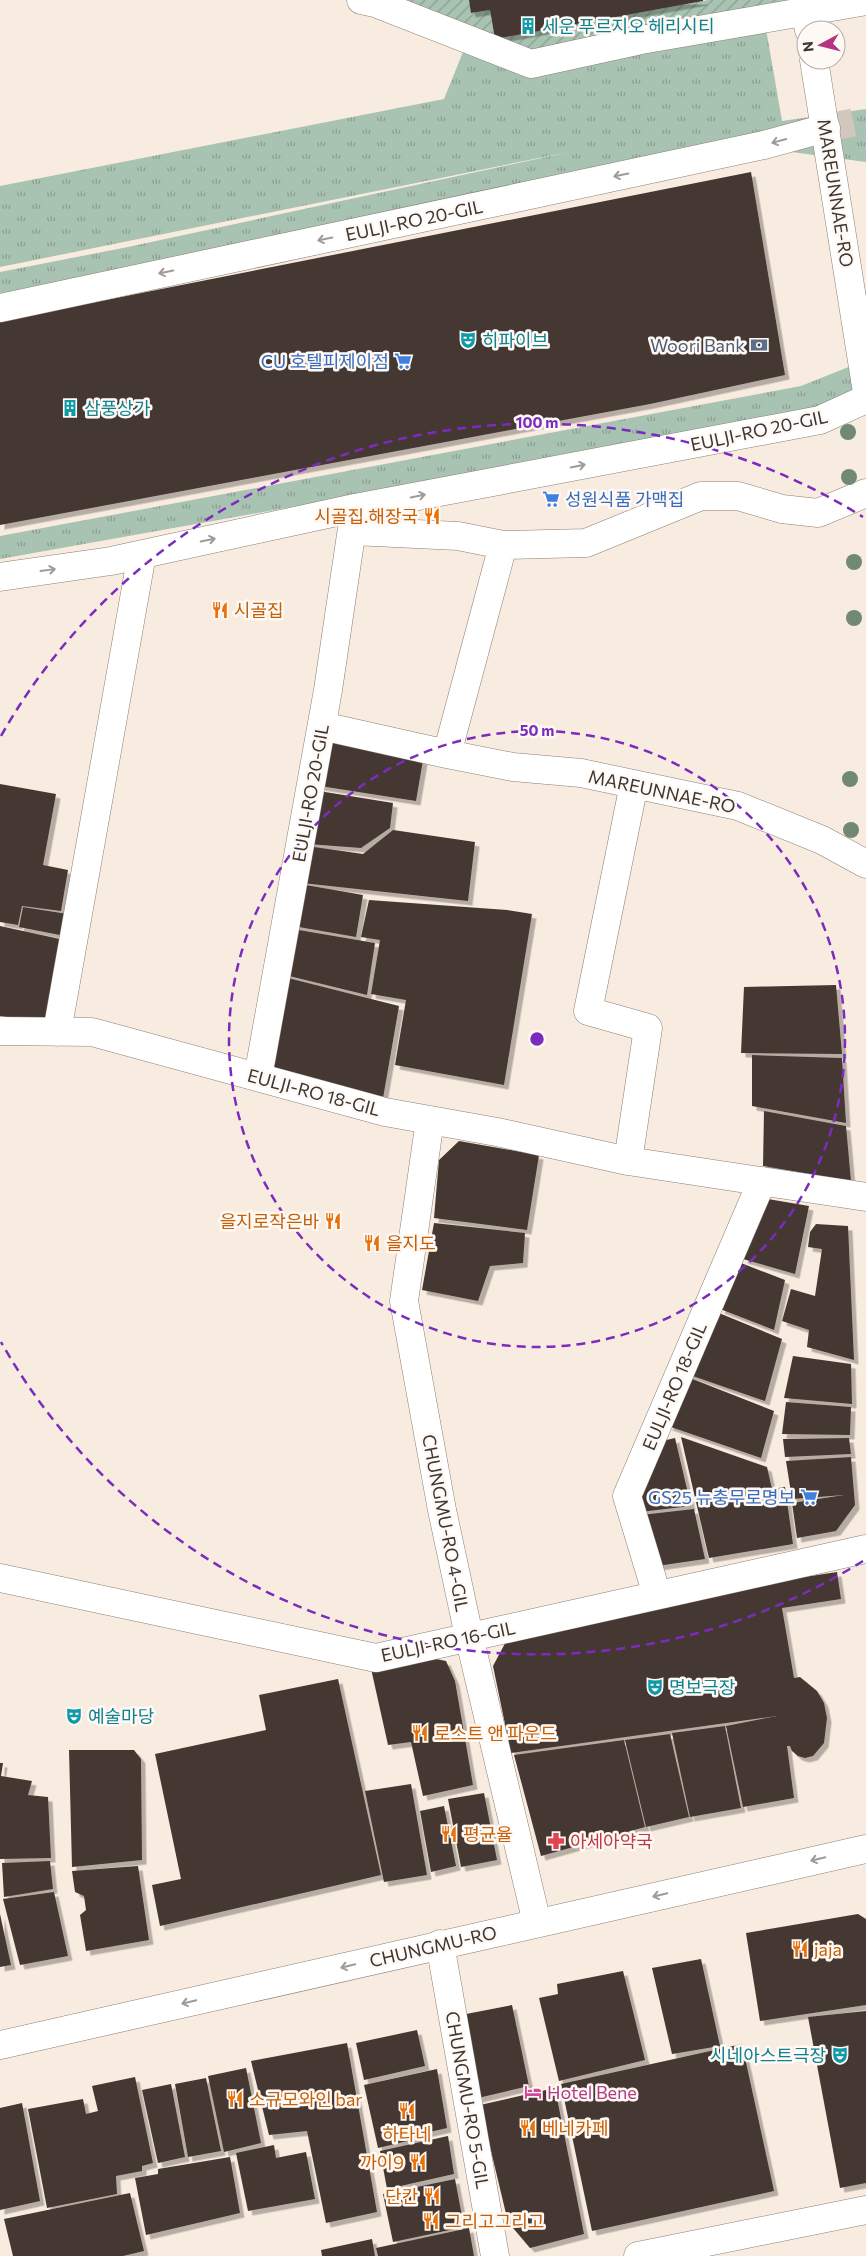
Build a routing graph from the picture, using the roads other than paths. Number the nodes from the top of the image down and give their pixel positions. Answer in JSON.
{"nodes":[{"id":1,"x":360,"y":0,"type":"edge"},
{"id":2,"x":866,"y":1,"type":"edge"},
{"id":3,"x":806,"y":13,"type":"edge"},
{"id":4,"x":816,"y":70,"type":"edge"},
{"id":5,"x":826,"y":128,"type":"junction"},
{"id":6,"x":0,"y":308,"type":"edge"},
{"id":7,"x":866,"y":386,"type":"edge"},
{"id":8,"x":866,"y":399,"type":"edge"},
{"id":9,"x":866,"y":493,"type":"edge"},
{"id":10,"x":354,"y":520,"type":"junction"},
{"id":11,"x":503,"y":546,"type":"junction"},
{"id":12,"x":142,"y":554,"type":"junction"},
{"id":13,"x":0,"y":577,"type":"edge"},
{"id":14,"x":322,"y":726,"type":"junction"},
{"id":15,"x":447,"y":754,"type":"junction"},
{"id":16,"x":634,"y":784,"type":"junction"},
{"id":17,"x":866,"y":864,"type":"edge"},
{"id":18,"x":0,"y":1031,"type":"edge"},
{"id":19,"x":57,"y":1032,"type":"junction"},
{"id":20,"x":258,"y":1076,"type":"junction"},
{"id":21,"x":430,"y":1120,"type":"junction"},
{"id":22,"x":628,"y":1160,"type":"junction"},
{"id":23,"x":762,"y":1181,"type":"junction"},
{"id":24,"x":866,"y":1197,"type":"edge"},
{"id":25,"x":866,"y":1549,"type":"edge"},
{"id":26,"x":0,"y":1578,"type":"edge"},
{"id":27,"x":657,"y":1595,"type":"junction"},
{"id":28,"x":469,"y":1636,"type":"junction"},
{"id":29,"x":866,"y":1849,"type":"edge"},
{"id":30,"x":536,"y":1923,"type":"junction"},
{"id":31,"x":440,"y":1944,"type":"junction"},
{"id":32,"x":0,"y":2045,"type":"edge"},
{"id":33,"x":866,"y":2210,"type":"edge"},
{"id":34,"x":495,"y":2256,"type":"edge"},
{"id":35,"x":638,"y":2256,"type":"edge"}],
"edges":[{"from":1,"to":3,"type":"street"},
{"from":2,"to":3,"type":"street"},
{"from":4,"to":5,"type":"street","name":"MAREUNNAE-RO"},
{"from":5,"to":6,"type":"street","name":"EULJI-RO 20-GIL","one_way":true},
{"from":5,"to":7,"type":"street","name":"MAREUNNAE-RO"},
{"from":10,"to":8,"type":"street","name":"EULJI-RO 20-GIL","one_way":true},
{"from":9,"to":11,"type":"street"},
{"from":10,"to":11,"type":"street"},
{"from":12,"to":10,"type":"street","name":"EULJI-RO 20-GIL","one_way":true},
{"from":10,"to":14,"type":"street","name":"EULJI-RO 20-GIL"},
{"from":11,"to":15,"type":"street"},
{"from":13,"to":12,"type":"street","name":"EULJI-RO 20-GIL","one_way":true},
{"from":12,"to":19,"type":"street"},
{"from":14,"to":15,"type":"street","name":"MAREUNNAE-RO"},
{"from":14,"to":20,"type":"street","name":"EULJI-RO 20-GIL"},
{"from":15,"to":16,"type":"street","name":"MAREUNNAE-RO"},
{"from":16,"to":17,"type":"street","name":"MAREUNNAE-RO"},
{"from":16,"to":22,"type":"street"},
{"from":18,"to":19,"type":"street","name":"EULJI-RO 18-GIL"},
{"from":19,"to":20,"type":"street","name":"EULJI-RO 18-GIL"},
{"from":20,"to":21,"type":"street","name":"EULJI-RO 18-GIL"},
{"from":21,"to":22,"type":"street","name":"EULJI-RO 18-GIL"},
{"from":21,"to":28,"type":"street","name":"CHUNGMU-RO 4-GIL"},
{"from":22,"to":23,"type":"street","name":"EULJI-RO 18-GIL"},
{"from":23,"to":24,"type":"street","name":"EULJI-RO 18-GIL"},
{"from":23,"to":27,"type":"street","name":"EULJI-RO 18-GIL"},
{"from":25,"to":27,"type":"street","name":"EULJI-RO 16-GIL"},
{"from":26,"to":28,"type":"street","name":"EULJI-RO 16-GIL"},
{"from":27,"to":28,"type":"street","name":"EULJI-RO 16-GIL"},
{"from":28,"to":30,"type":"street","name":"CHUNGMU-RO 4-GIL"},
{"from":29,"to":30,"type":"street","name":"CHUNGMU-RO","one_way":true},
{"from":30,"to":31,"type":"street","name":"CHUNGMU-RO"},
{"from":31,"to":32,"type":"street","name":"CHUNGMU-RO","one_way":true},
{"from":31,"to":34,"type":"street","name":"CHUNGMU-RO 5-GIL"},
{"from":33,"to":35,"type":"street"}]}
